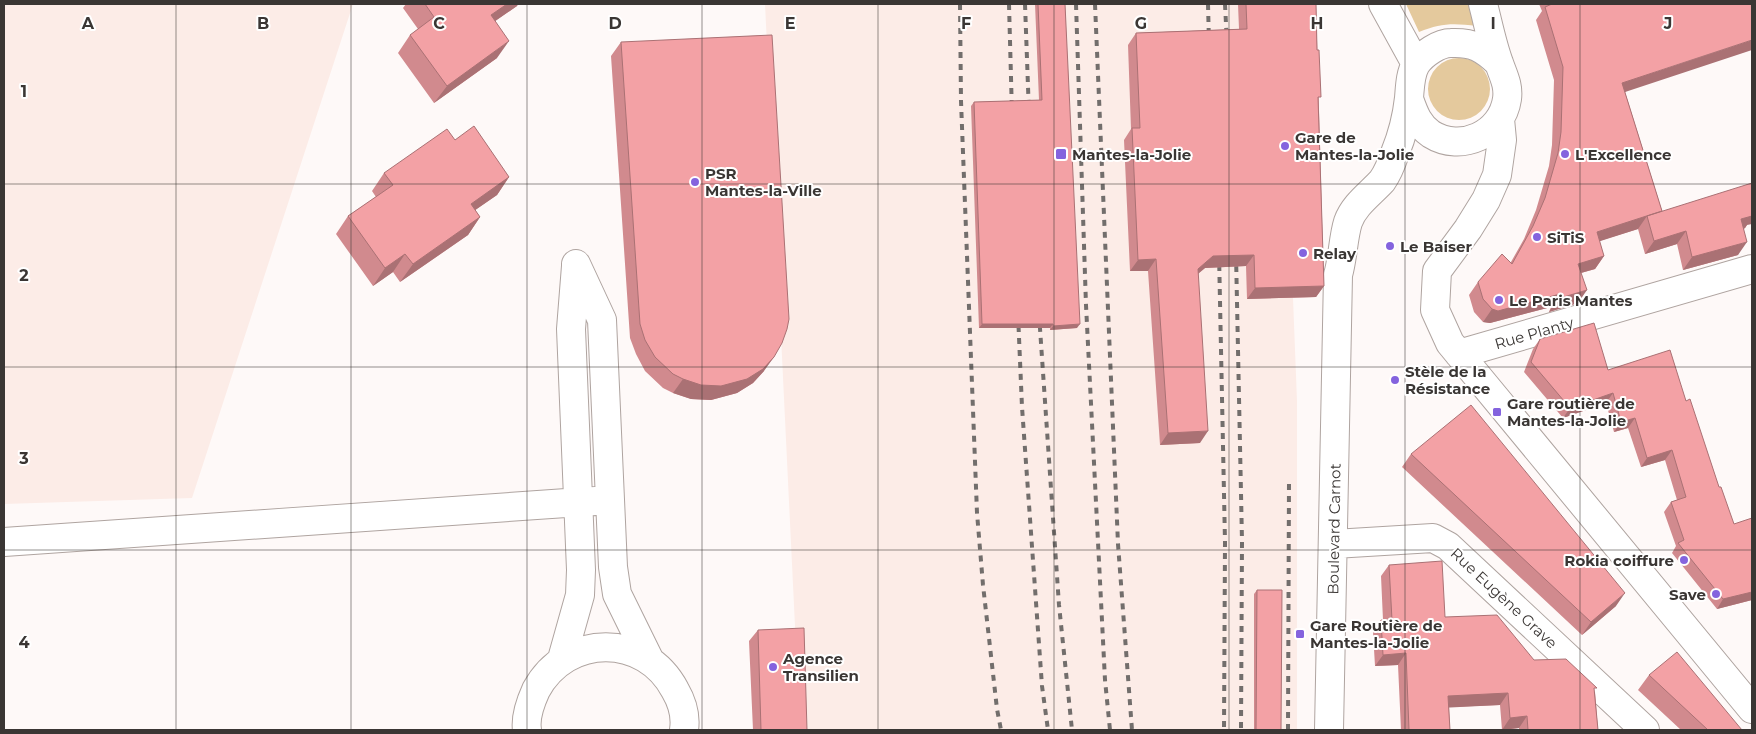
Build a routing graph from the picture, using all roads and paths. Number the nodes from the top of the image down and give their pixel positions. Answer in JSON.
{"nodes":[{"id":1,"x":1383,"y":4,"type":"edge"},
{"id":2,"x":1483,"y":4,"type":"edge"},
{"id":3,"x":1499,"y":63,"type":"junction"},
{"id":4,"x":1416,"y":64,"type":"junction"},
{"id":5,"x":1409,"y":99,"type":"junction"},
{"id":6,"x":1500,"y":119,"type":"junction"},
{"id":7,"x":1752,"y":269,"type":"edge"},
{"id":8,"x":1459,"y":354,"type":"junction"},
{"id":9,"x":610,"y":500,"type":"junction"},
{"id":10,"x":579,"y":503,"type":"junction"},
{"id":11,"x":4,"y":542,"type":"edge"},
{"id":12,"x":1334,"y":544,"type":"junction"},
{"id":13,"x":562,"y":659,"type":"junction"},
{"id":14,"x":649,"y":659,"type":"junction"},
{"id":15,"x":1752,"y":709,"type":"edge"},
{"id":16,"x":527,"y":730,"type":"edge"},
{"id":17,"x":684,"y":730,"type":"edge"},
{"id":18,"x":1329,"y":730,"type":"edge"},
{"id":19,"x":1645,"y":730,"type":"edge"}],
"edges":[{"from":1,"to":4,"type":"street"},
{"from":2,"to":3,"type":"street"},
{"from":3,"to":4,"type":"street"},
{"from":3,"to":6,"type":"street"},
{"from":4,"to":5,"type":"street"},
{"from":5,"to":6,"type":"street"},
{"from":5,"to":12,"type":"street","name":"Boulevard Carnot"},
{"from":6,"to":8,"type":"street"},
{"from":7,"to":8,"type":"street","name":"Rue Planty"},
{"from":8,"to":15,"type":"street"},
{"from":9,"to":10,"type":"street"},
{"from":9,"to":10,"type":"street"},
{"from":9,"to":14,"type":"street"},
{"from":10,"to":11,"type":"street"},
{"from":10,"to":13,"type":"street"},
{"from":12,"to":18,"type":"street","name":"Boulevard Carnot"},
{"from":12,"to":19,"type":"street","name":"Rue Eugène Grave"},
{"from":13,"to":14,"type":"street"},
{"from":13,"to":16,"type":"street"},
{"from":14,"to":17,"type":"street"}]}
